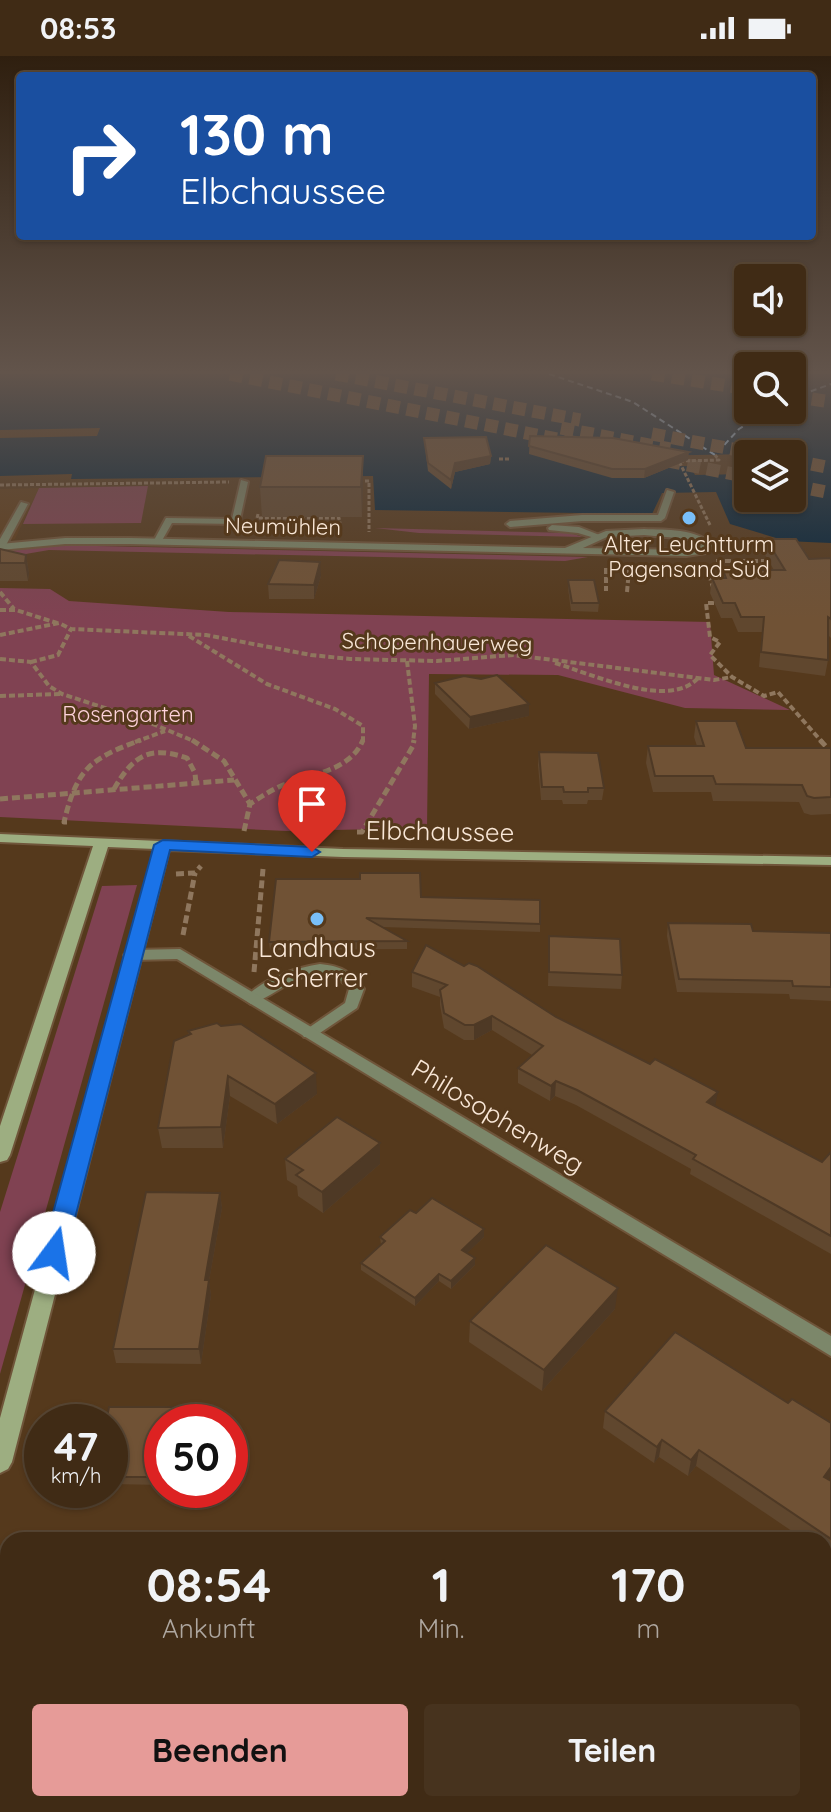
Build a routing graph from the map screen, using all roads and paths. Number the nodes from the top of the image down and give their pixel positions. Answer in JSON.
{"nodes":[{"id":1,"x":716,"y":456,"type":"edge"},
{"id":2,"x":499,"y":459,"type":"dead end"},
{"id":3,"x":510,"y":459,"type":"dead end"},
{"id":4,"x":354,"y":481,"type":"edge"},
{"id":5,"x":244,"y":482,"type":"joint"},
{"id":6,"x":0,"y":485,"type":"edge"},
{"id":7,"x":670,"y":492,"type":"dead end"},
{"id":8,"x":24,"y":504,"type":"dead end"},
{"id":9,"x":260,"y":505,"type":"edge"},
{"id":10,"x":369,"y":520,"type":"dead end"},
{"id":11,"x":340,"y":523,"type":"edge"},
{"id":12,"x":711,"y":523,"type":"dead end"},
{"id":13,"x":598,"y":536,"type":"junction"},
{"id":14,"x":157,"y":542,"type":"junction"},
{"id":15,"x":0,"y":547,"type":"edge"},
{"id":16,"x":566,"y":551,"type":"junction"},
{"id":17,"x":705,"y":561,"type":"dead end"},
{"id":18,"x":738,"y":561,"type":"dead end"},
{"id":19,"x":784,"y":561,"type":"edge"},
{"id":20,"x":629,"y":570,"type":"dead end"},
{"id":21,"x":607,"y":575,"type":"dead end"},
{"id":22,"x":606,"y":591,"type":"dead end"},
{"id":23,"x":0,"y":592,"type":"edge"},
{"id":24,"x":627,"y":592,"type":"dead end"},
{"id":25,"x":717,"y":595,"type":"edge"},
{"id":26,"x":714,"y":603,"type":"edge"},
{"id":27,"x":0,"y":610,"type":"edge"},
{"id":28,"x":16,"y":610,"type":"junction"},
{"id":29,"x":59,"y":623,"type":"junction"},
{"id":30,"x":71,"y":629,"type":"junction"},
{"id":31,"x":0,"y":635,"type":"edge"},
{"id":32,"x":189,"y":635,"type":"junction"},
{"id":33,"x":0,"y":659,"type":"edge"},
{"id":34,"x":542,"y":659,"type":"junction"},
{"id":35,"x":407,"y":661,"type":"junction"},
{"id":36,"x":31,"y":662,"type":"junction"},
{"id":37,"x":732,"y":677,"type":"junction"},
{"id":38,"x":698,"y":678,"type":"junction"},
{"id":39,"x":62,"y":694,"type":"junction"},
{"id":40,"x":0,"y":696,"type":"edge"},
{"id":41,"x":165,"y":731,"type":"junction"},
{"id":42,"x":831,"y":752,"type":"edge"},
{"id":43,"x":235,"y":780,"type":"junction"},
{"id":44,"x":196,"y":784,"type":"junction"},
{"id":45,"x":114,"y":789,"type":"junction"},
{"id":46,"x":71,"y":794,"type":"junction"},
{"id":47,"x":0,"y":799,"type":"edge"},
{"id":48,"x":250,"y":804,"type":"junction"},
{"id":49,"x":244,"y":831,"type":"dead end"},
{"id":50,"x":362,"y":832,"type":"dead end"},
{"id":51,"x":0,"y":838,"type":"edge"},
{"id":52,"x":102,"y":842,"type":"junction"},
{"id":53,"x":163,"y":845,"type":"junction"},
{"id":54,"x":831,"y":861,"type":"edge"},
{"id":55,"x":207,"y":866,"type":"dead end"},
{"id":56,"x":253,"y":868,"type":"dead end"},
{"id":57,"x":195,"y":873,"type":"junction"},
{"id":58,"x":155,"y":875,"type":"junction"},
{"id":59,"x":180,"y":954,"type":"junction"},
{"id":60,"x":132,"y":955,"type":"junction"},
{"id":61,"x":251,"y":999,"type":"junction"},
{"id":62,"x":309,"y":1033,"type":"junction"},
{"id":63,"x":0,"y":1155,"type":"edge"},
{"id":64,"x":831,"y":1347,"type":"edge"},
{"id":65,"x":0,"y":1462,"type":"edge"}],
"edges":[{"from":1,"to":12,"type":"path"},
{"from":2,"to":3,"type":"path"},
{"from":4,"to":10,"type":"path"},
{"from":5,"to":6,"type":"path"},
{"from":5,"to":14,"type":"lane"},
{"from":7,"to":13,"type":"lane"},
{"from":8,"to":15,"type":"lane"},
{"from":9,"to":11,"type":"path"},
{"from":13,"to":16,"type":"street","name":"Neumühlen"},
{"from":13,"to":16,"type":"street","name":"Neumühlen"},
{"from":14,"to":15,"type":"street","name":"Neumühlen"},
{"from":14,"to":16,"type":"street","name":"Neumühlen"},
{"from":17,"to":25,"type":"path"},
{"from":18,"to":19,"type":"path"},
{"from":20,"to":24,"type":"path"},
{"from":21,"to":22,"type":"path"},
{"from":23,"to":28,"type":"path"},
{"from":26,"to":37,"type":"path"},
{"from":27,"to":28,"type":"path"},
{"from":28,"to":29,"type":"path","name":"Schopenhauerweg"},
{"from":29,"to":30,"type":"path","name":"Schopenhauerweg"},
{"from":29,"to":31,"type":"path"},
{"from":30,"to":32,"type":"path","name":"Schopenhauerweg"},
{"from":30,"to":36,"type":"path"},
{"from":32,"to":35,"type":"path","name":"Schopenhauerweg"},
{"from":32,"to":48,"type":"path"},
{"from":33,"to":36,"type":"path"},
{"from":34,"to":35,"type":"path","name":"Schopenhauerweg"},
{"from":34,"to":38,"type":"path","name":"Schopenhauerweg"},
{"from":34,"to":38,"type":"path"},
{"from":35,"to":50,"type":"path"},
{"from":36,"to":39,"type":"path"},
{"from":37,"to":38,"type":"path","name":"Schopenhauerweg"},
{"from":37,"to":42,"type":"path"},
{"from":39,"to":40,"type":"path"},
{"from":39,"to":41,"type":"path"},
{"from":41,"to":43,"type":"path"},
{"from":41,"to":46,"type":"path"},
{"from":43,"to":44,"type":"path"},
{"from":43,"to":48,"type":"path"},
{"from":44,"to":45,"type":"path"},
{"from":44,"to":45,"type":"path"},
{"from":45,"to":46,"type":"path"},
{"from":46,"to":47,"type":"path"},
{"from":48,"to":49,"type":"path"},
{"from":51,"to":52,"type":"main road","name":"Elbchaussee"},
{"from":52,"to":53,"type":"main road","name":"Elbchaussee"},
{"from":52,"to":63,"type":"main road"},
{"from":53,"to":54,"type":"main road","name":"Elbchaussee"},
{"from":53,"to":58,"type":"main road"},
{"from":55,"to":57,"type":"path"},
{"from":56,"to":61,"type":"path"},
{"from":57,"to":58,"type":"path"},
{"from":57,"to":59,"type":"path"},
{"from":58,"to":60,"type":"main road"},
{"from":59,"to":60,"type":"street"},
{"from":59,"to":61,"type":"street","name":"Philosophenweg"},
{"from":60,"to":65,"type":"main road"},
{"from":61,"to":62,"type":"street","name":"Philosophenweg"},
{"from":61,"to":62,"type":"lane"},
{"from":62,"to":64,"type":"street","name":"Philosophenweg"}]}
